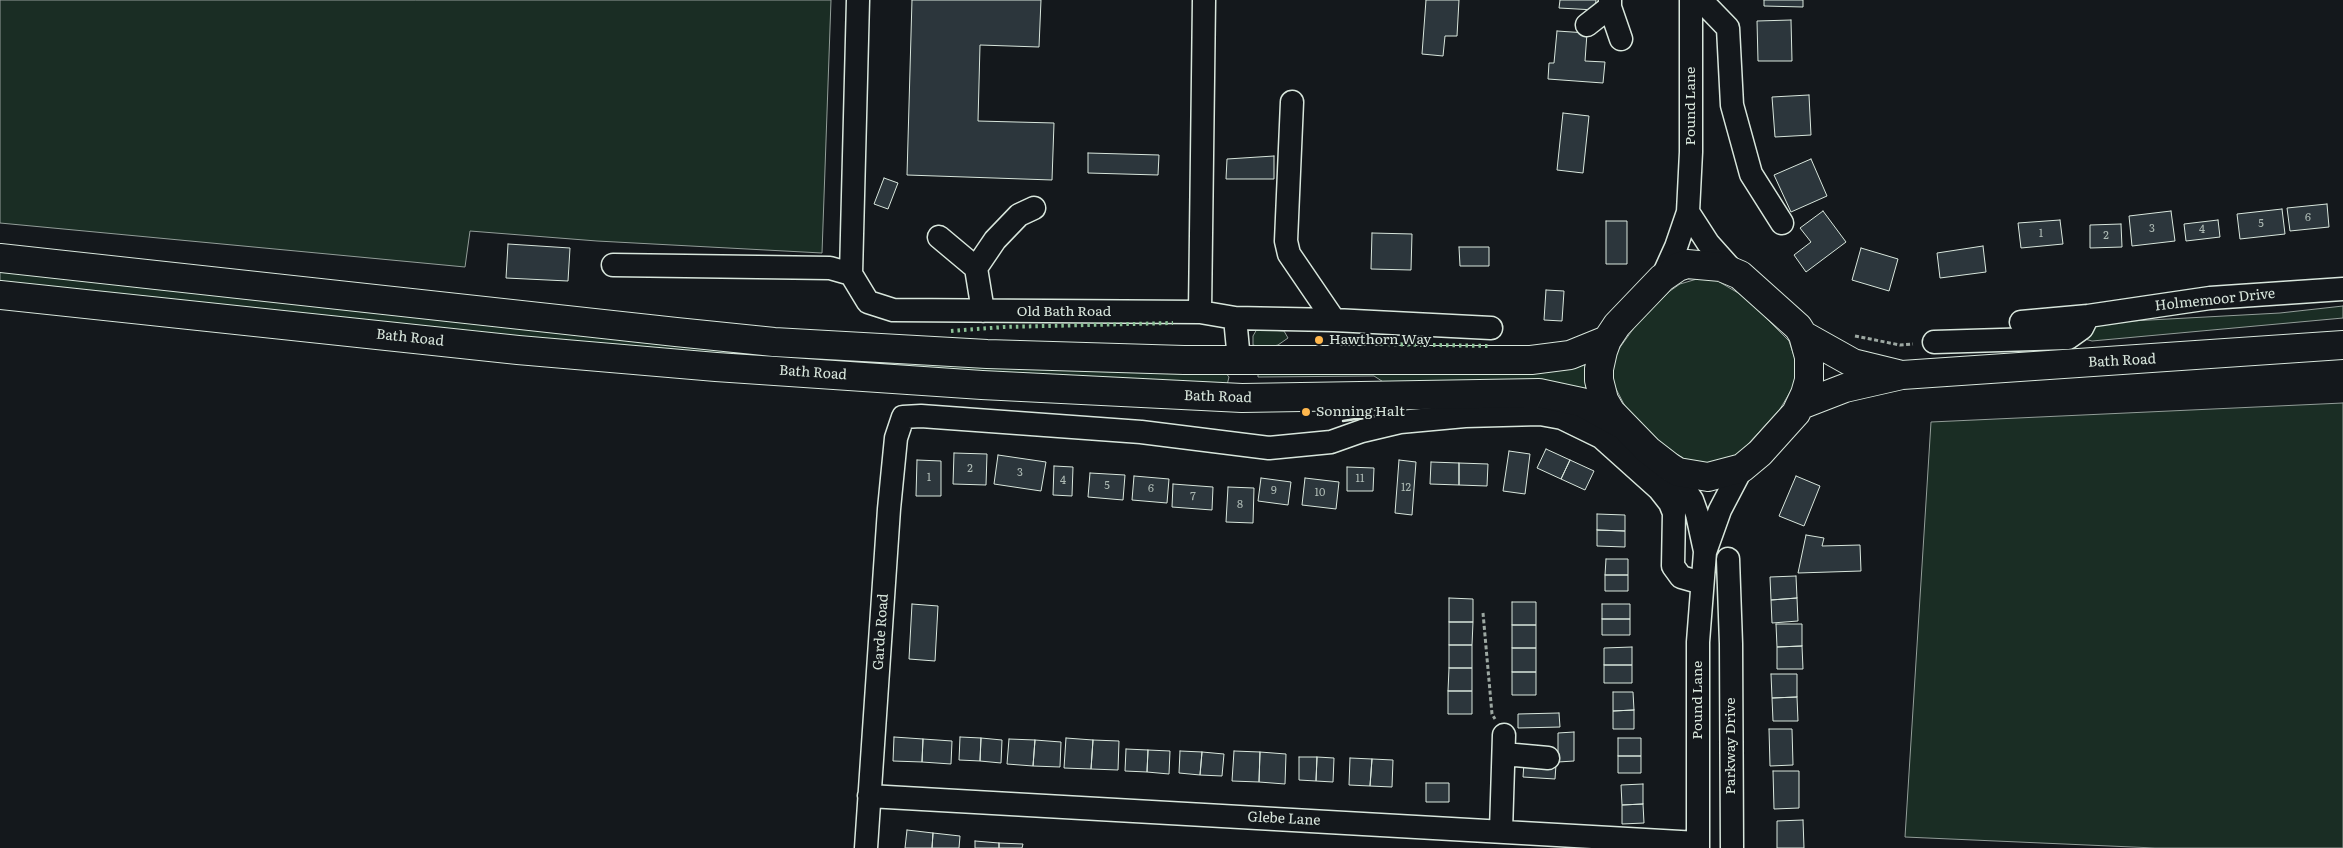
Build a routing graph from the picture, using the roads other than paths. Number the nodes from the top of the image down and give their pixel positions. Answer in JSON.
{"nodes":[{"id":1,"x":858,"y":0,"type":"edge"},
{"id":2,"x":1204,"y":0,"type":"edge"},
{"id":3,"x":1691,"y":0,"type":"edge"},
{"id":4,"x":1701,"y":0,"type":"edge"},
{"id":5,"x":1610,"y":3,"type":"edge"},
{"id":6,"x":1587,"y":25,"type":"dead end"},
{"id":7,"x":1621,"y":39,"type":"dead end"},
{"id":8,"x":1292,"y":102,"type":"dead end"},
{"id":9,"x":1034,"y":208,"type":"dead end"},
{"id":10,"x":1688,"y":212,"type":"junction"},
{"id":11,"x":1782,"y":223,"type":"dead end"},
{"id":12,"x":939,"y":237,"type":"dead end"},
{"id":13,"x":0,"y":258,"type":"edge"},
{"id":14,"x":613,"y":265,"type":"dead end"},
{"id":15,"x":976,"y":268,"type":"junction"},
{"id":16,"x":1733,"y":270,"type":"junction"},
{"id":17,"x":851,"y":274,"type":"junction"},
{"id":18,"x":1662,"y":278,"type":"junction"},
{"id":19,"x":2343,"y":288,"type":"edge"},
{"id":20,"x":0,"y":295,"type":"edge"},
{"id":21,"x":983,"y":311,"type":"junction"},
{"id":22,"x":1200,"y":312,"type":"junction"},
{"id":23,"x":2088,"y":316,"type":"junction"},
{"id":24,"x":1235,"y":318,"type":"junction"},
{"id":25,"x":1334,"y":320,"type":"junction"},
{"id":26,"x":2021,"y":322,"type":"dead end"},
{"id":27,"x":1491,"y":328,"type":"dead end"},
{"id":28,"x":1803,"y":335,"type":"junction"},
{"id":29,"x":1607,"y":340,"type":"junction"},
{"id":30,"x":1934,"y":342,"type":"road end"},
{"id":31,"x":2343,"y":345,"type":"edge"},
{"id":32,"x":1239,"y":360,"type":"junction"},
{"id":33,"x":1902,"y":375,"type":"junction"},
{"id":34,"x":1242,"y":398,"type":"junction"},
{"id":35,"x":1800,"y":406,"type":"junction"},
{"id":36,"x":1623,"y":425,"type":"junction"},
{"id":37,"x":1670,"y":467,"type":"junction"},
{"id":38,"x":1742,"y":468,"type":"junction"},
{"id":39,"x":1705,"y":552,"type":"junction"},
{"id":40,"x":1728,"y":559,"type":"dead end"},
{"id":41,"x":1702,"y":583,"type":"junction"},
{"id":42,"x":1698,"y":642,"type":"junction"},
{"id":43,"x":1731,"y":644,"type":"junction"},
{"id":44,"x":1548,"y":758,"type":"dead end"},
{"id":45,"x":869,"y":796,"type":"junction"},
{"id":46,"x":1501,"y":831,"type":"junction"},
{"id":47,"x":1698,"y":845,"type":"edge"},
{"id":48,"x":866,"y":848,"type":"edge"},
{"id":49,"x":1732,"y":848,"type":"edge"}],
"edges":[{"from":1,"to":17,"type":"street"},
{"from":2,"to":22,"type":"street"},
{"from":3,"to":10,"type":"street","name":"Pound Lane"},
{"from":4,"to":11,"type":"street"},
{"from":5,"to":6,"type":"street"},
{"from":5,"to":7,"type":"street"},
{"from":8,"to":25,"type":"street"},
{"from":9,"to":15,"type":"street"},
{"from":10,"to":16,"type":"street"},
{"from":10,"to":18,"type":"street","name":"Pound Lane"},
{"from":12,"to":15,"type":"street"},
{"from":13,"to":32,"type":"main road","name":"Bath Road"},
{"from":14,"to":17,"type":"street"},
{"from":15,"to":21,"type":"street"},
{"from":16,"to":18,"type":"main road"},
{"from":16,"to":28,"type":"main road"},
{"from":17,"to":21,"type":"street","name":"Old Bath Road"},
{"from":18,"to":29,"type":"main road"},
{"from":19,"to":23,"type":"street","name":"Holmemoor Drive"},
{"from":20,"to":34,"type":"main road","name":"Bath Road"},
{"from":21,"to":22,"type":"street","name":"Old Bath Road"},
{"from":22,"to":24,"type":"street","name":"Old Bath Road"},
{"from":23,"to":26,"type":"street","name":"Holmemoor Drive"},
{"from":23,"to":30,"type":"street"},
{"from":24,"to":25,"type":"street","name":"Old Bath Road"},
{"from":24,"to":32,"type":"street"},
{"from":25,"to":27,"type":"street","name":"Old Bath Road"},
{"from":28,"to":33,"type":"main road","name":"Bath Road"},
{"from":28,"to":35,"type":"main road"},
{"from":29,"to":32,"type":"main road","name":"Bath Road"},
{"from":29,"to":36,"type":"main road"},
{"from":31,"to":33,"type":"main road","name":"Bath Road"},
{"from":32,"to":34,"type":"main road"},
{"from":33,"to":35,"type":"main road","name":"Bath Road"},
{"from":34,"to":36,"type":"main road","name":"Bath Road"},
{"from":35,"to":38,"type":"main road"},
{"from":36,"to":37,"type":"main road"},
{"from":37,"to":38,"type":"main road"},
{"from":37,"to":39,"type":"street","name":"Pound Lane"},
{"from":38,"to":39,"type":"street","name":"Pound Lane"},
{"from":39,"to":41,"type":"street","name":"Pound Lane"},
{"from":40,"to":43,"type":"street","name":"Parkway Drive"},
{"from":41,"to":42,"type":"street","name":"Pound Lane"},
{"from":41,"to":45,"type":"street","name":"Garde Road"},
{"from":42,"to":43,"type":"street"},
{"from":42,"to":47,"type":"street","name":"Pound Lane"},
{"from":43,"to":49,"type":"street","name":"Parkway Drive"},
{"from":44,"to":46,"type":"street"},
{"from":45,"to":46,"type":"street","name":"Glebe Lane"},
{"from":45,"to":48,"type":"street","name":"Garde Road"},
{"from":46,"to":47,"type":"street","name":"Glebe Lane"}]}
